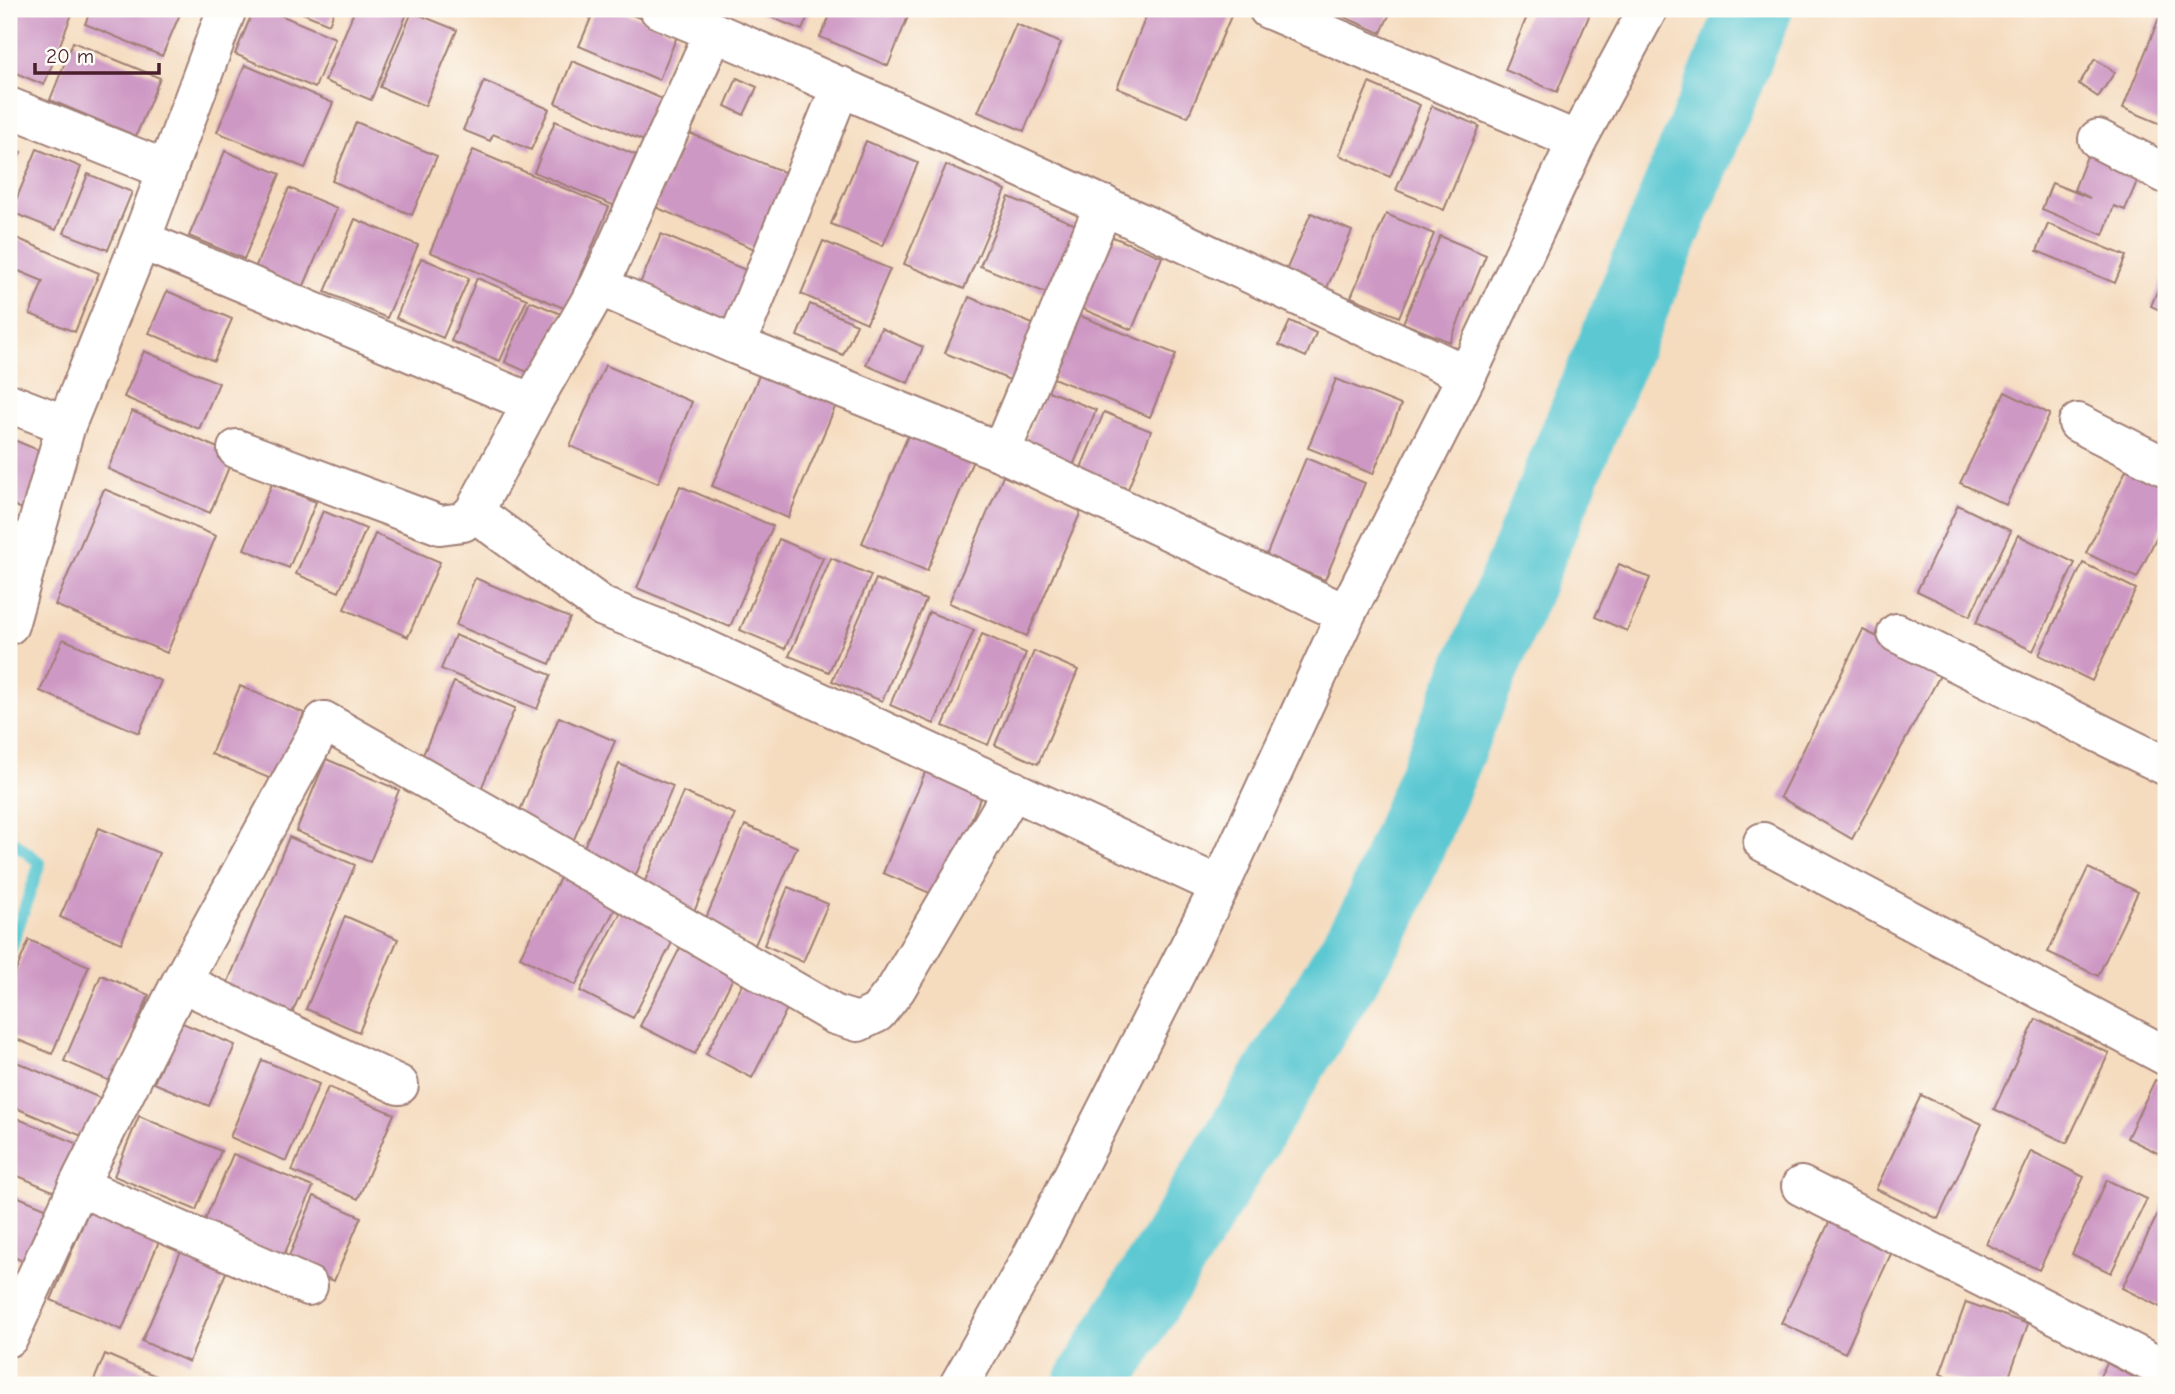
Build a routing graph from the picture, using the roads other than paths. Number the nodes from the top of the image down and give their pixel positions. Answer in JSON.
{"nodes":[{"id":1,"x":228,"y":9,"type":"edge"},
{"id":2,"x":659,"y":9,"type":"edge"},
{"id":3,"x":1268,"y":9,"type":"edge"},
{"id":4,"x":1648,"y":9,"type":"edge"},
{"id":5,"x":713,"y":32,"type":"junction"},
{"id":6,"x":841,"y":86,"type":"junction"},
{"id":7,"x":9,"y":107,"type":"edge"},
{"id":8,"x":2098,"y":139,"type":"dead end"},
{"id":9,"x":1577,"y":141,"type":"junction"},
{"id":10,"x":167,"y":170,"type":"junction"},
{"id":11,"x":2166,"y":174,"type":"edge"},
{"id":12,"x":1104,"y":205,"type":"junction"},
{"id":13,"x":141,"y":240,"type":"junction"},
{"id":14,"x":599,"y":286,"type":"junction"},
{"id":15,"x":736,"y":345,"type":"junction"},
{"id":16,"x":1467,"y":376,"type":"junction"},
{"id":17,"x":532,"y":402,"type":"junction"},
{"id":18,"x":9,"y":403,"type":"edge"},
{"id":19,"x":2078,"y":423,"type":"dead end"},
{"id":20,"x":66,"y":425,"type":"junction"},
{"id":21,"x":237,"y":449,"type":"dead end"},
{"id":22,"x":1001,"y":452,"type":"junction"},
{"id":23,"x":2166,"y":467,"type":"edge"},
{"id":24,"x":474,"y":512,"type":"junction"},
{"id":25,"x":1346,"y":614,"type":"junction"},
{"id":26,"x":9,"y":625,"type":"edge"},
{"id":27,"x":1897,"y":633,"type":"dead end"},
{"id":28,"x":2166,"y":766,"type":"edge"},
{"id":29,"x":1013,"y":790,"type":"junction"},
{"id":30,"x":1763,"y":842,"type":"dead end"},
{"id":31,"x":1220,"y":886,"type":"junction"},
{"id":32,"x":181,"y":982,"type":"junction"},
{"id":33,"x":2166,"y":1056,"type":"edge"},
{"id":34,"x":398,"y":1085,"type":"dead end"},
{"id":35,"x":78,"y":1186,"type":"junction"},
{"id":36,"x":1801,"y":1186,"type":"dead end"},
{"id":37,"x":308,"y":1286,"type":"dead end"},
{"id":38,"x":9,"y":1337,"type":"edge"},
{"id":39,"x":2166,"y":1370,"type":"edge"},
{"id":40,"x":959,"y":1385,"type":"edge"}],
"edges":[{"from":1,"to":10,"type":"street"},
{"from":2,"to":5,"type":"street"},
{"from":3,"to":9,"type":"street"},
{"from":4,"to":9,"type":"street"},
{"from":5,"to":6,"type":"street"},
{"from":5,"to":14,"type":"street"},
{"from":6,"to":12,"type":"street"},
{"from":6,"to":15,"type":"street"},
{"from":7,"to":10,"type":"street"},
{"from":8,"to":11,"type":"street"},
{"from":9,"to":16,"type":"street"},
{"from":10,"to":13,"type":"street"},
{"from":12,"to":16,"type":"street"},
{"from":12,"to":22,"type":"street"},
{"from":13,"to":17,"type":"street"},
{"from":13,"to":20,"type":"street"},
{"from":14,"to":15,"type":"street"},
{"from":14,"to":17,"type":"street"},
{"from":15,"to":22,"type":"street"},
{"from":16,"to":25,"type":"street"},
{"from":17,"to":24,"type":"street"},
{"from":18,"to":20,"type":"street"},
{"from":19,"to":23,"type":"street"},
{"from":20,"to":26,"type":"street"},
{"from":21,"to":24,"type":"street"},
{"from":22,"to":25,"type":"street"},
{"from":24,"to":29,"type":"street"},
{"from":25,"to":31,"type":"street"},
{"from":27,"to":28,"type":"street"},
{"from":29,"to":31,"type":"street"},
{"from":29,"to":32,"type":"street"},
{"from":30,"to":33,"type":"street"},
{"from":31,"to":40,"type":"street"},
{"from":32,"to":34,"type":"street"},
{"from":32,"to":35,"type":"street"},
{"from":35,"to":37,"type":"street"},
{"from":35,"to":38,"type":"street"},
{"from":36,"to":39,"type":"street"}]}
